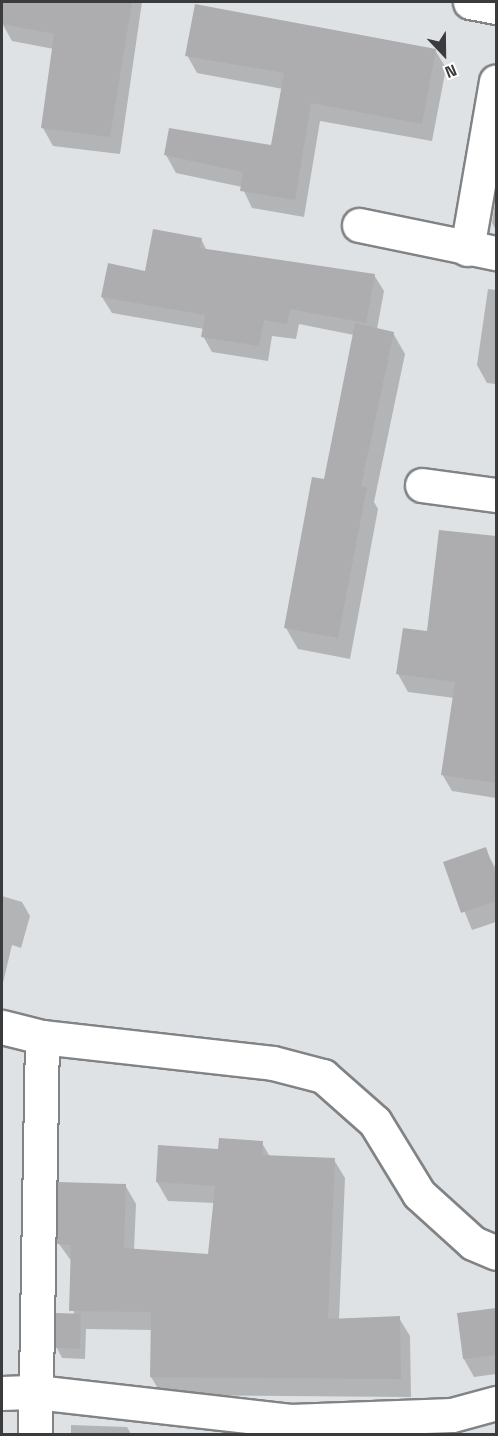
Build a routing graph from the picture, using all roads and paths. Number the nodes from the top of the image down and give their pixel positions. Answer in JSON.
{"nodes":[{"id":1,"x":470,"y":2,"type":"edge"},
{"id":2,"x":496,"y":7,"type":"edge"},
{"id":3,"x":496,"y":81,"type":"edge"},
{"id":4,"x":359,"y":225,"type":"dead end"},
{"id":5,"x":482,"y":251,"type":"edge"},
{"id":6,"x":422,"y":485,"type":"dead end"},
{"id":7,"x":496,"y":495,"type":"edge"},
{"id":8,"x":2,"y":1027,"type":"edge"},
{"id":9,"x":42,"y":1037,"type":"junction"},
{"id":10,"x":496,"y":1253,"type":"edge"},
{"id":11,"x":36,"y":1392,"type":"junction"},
{"id":12,"x":2,"y":1393,"type":"edge"},
{"id":13,"x":496,"y":1403,"type":"edge"},
{"id":14,"x":442,"y":1425,"type":"edge"},
{"id":15,"x":35,"y":1434,"type":"edge"}],
"edges":[{"from":1,"to":2,"type":"street"},
{"from":3,"to":5,"type":"street"},
{"from":4,"to":5,"type":"street"},
{"from":6,"to":7,"type":"street"},
{"from":8,"to":9,"type":"street"},
{"from":9,"to":10,"type":"street"},
{"from":9,"to":11,"type":"street"},
{"from":11,"to":12,"type":"street"},
{"from":11,"to":14,"type":"street"},
{"from":11,"to":15,"type":"street"},
{"from":13,"to":14,"type":"street"}]}
